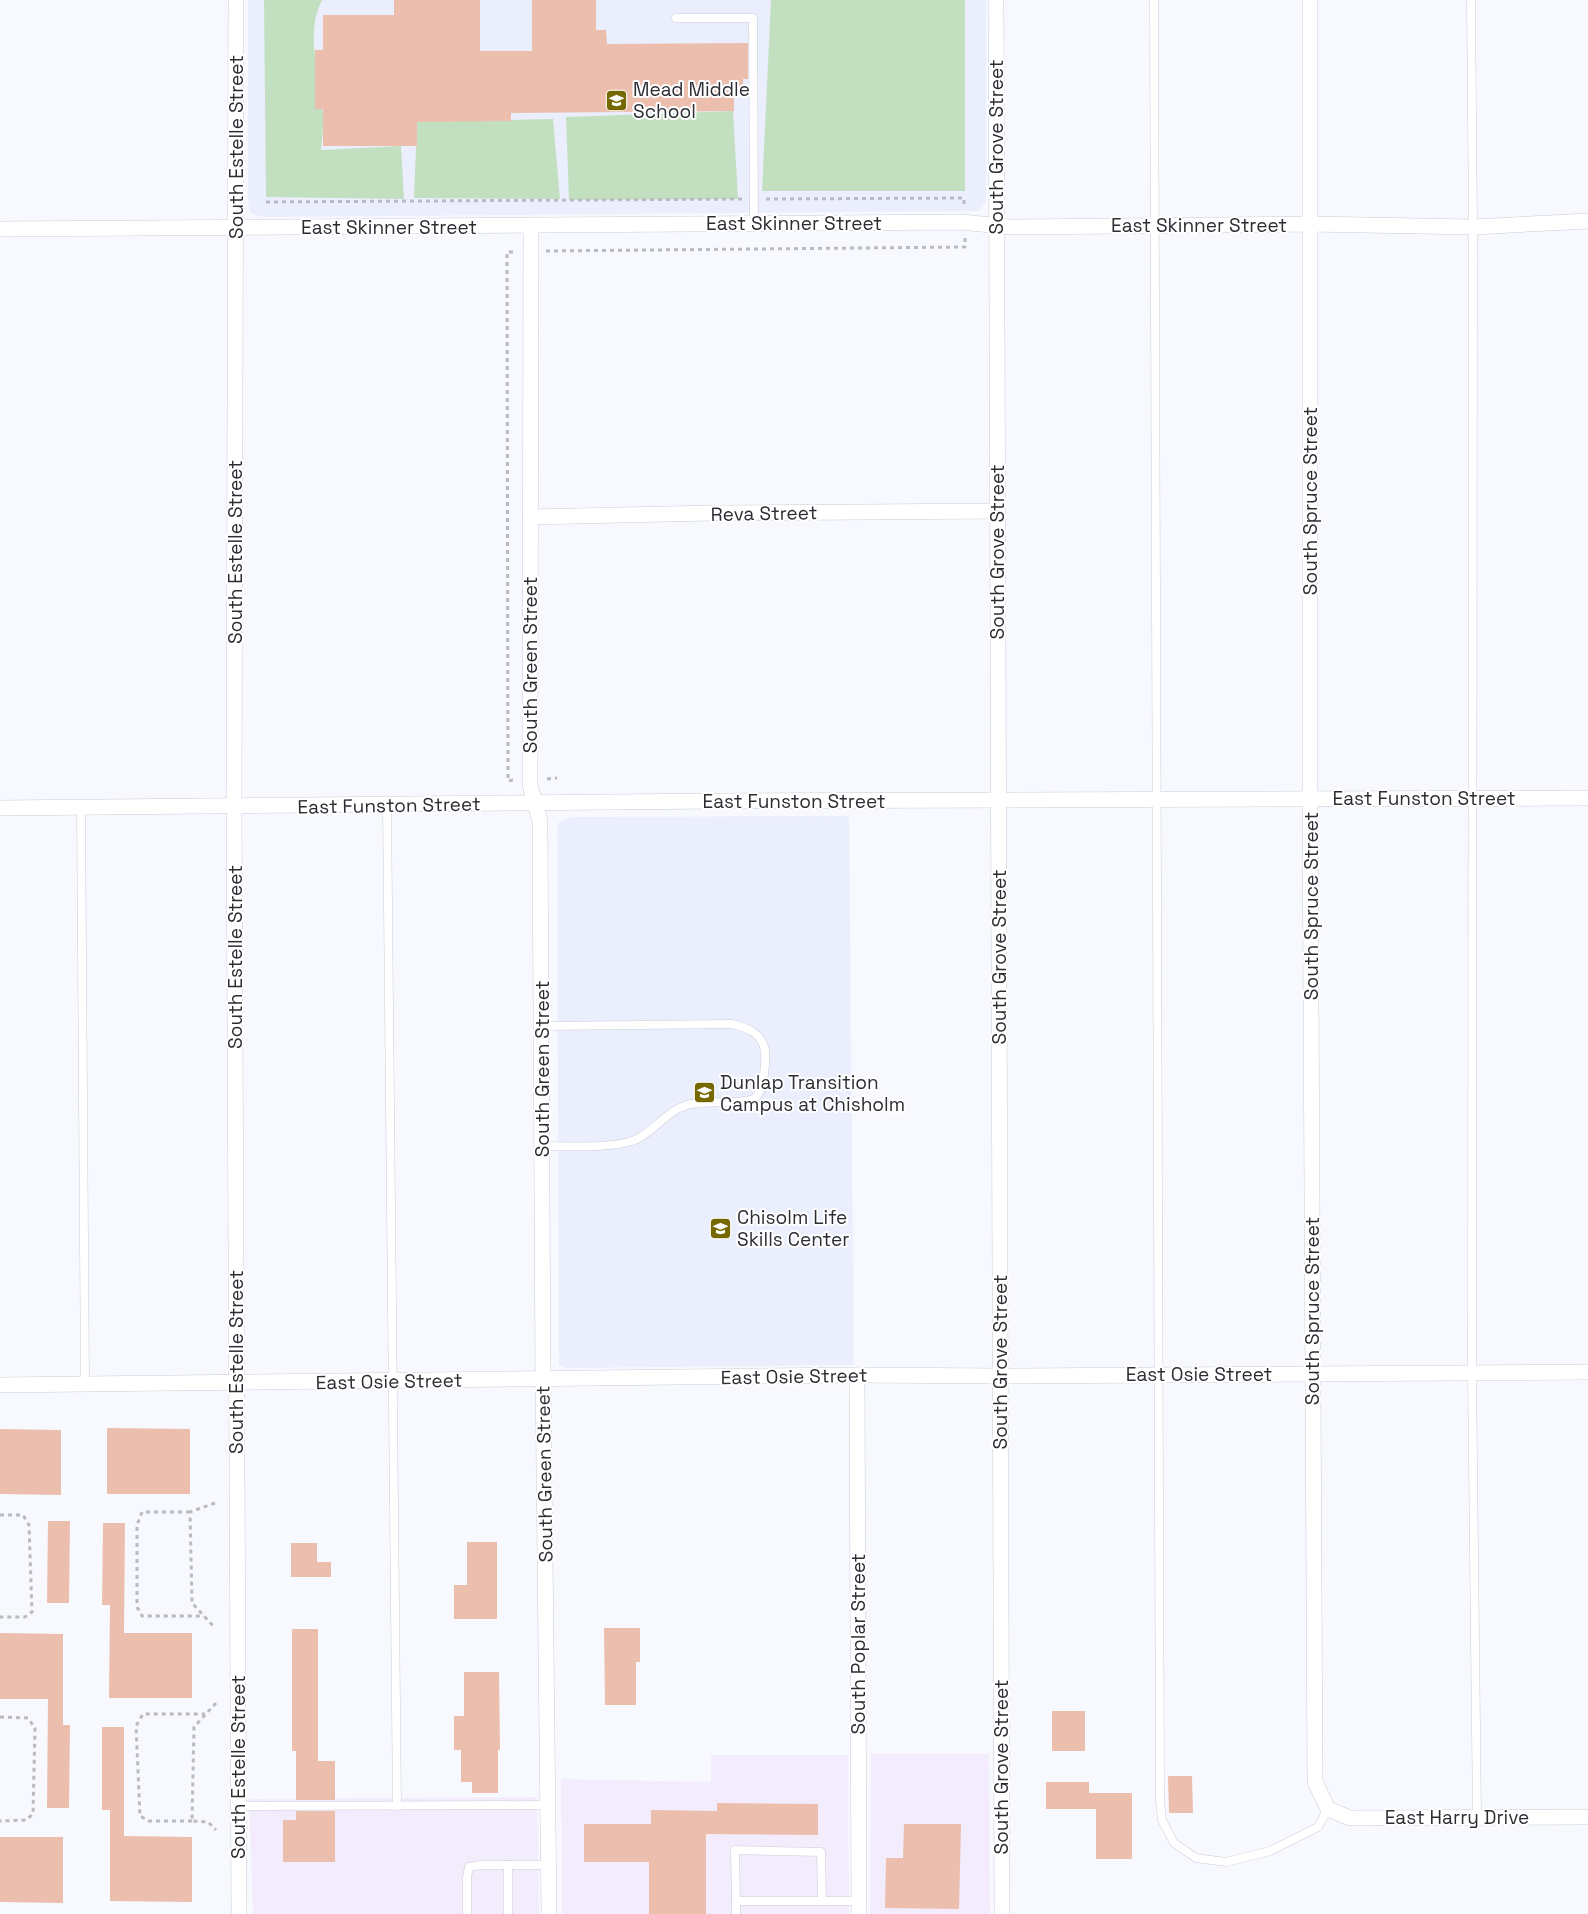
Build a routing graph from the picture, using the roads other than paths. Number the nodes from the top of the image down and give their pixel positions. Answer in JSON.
{"nodes":[{"id":1,"x":236,"y":0,"type":"edge"},
{"id":2,"x":996,"y":0,"type":"edge"},
{"id":3,"x":1154,"y":0,"type":"edge"},
{"id":4,"x":1310,"y":0,"type":"edge"},
{"id":5,"x":1470,"y":0,"type":"edge"},
{"id":6,"x":676,"y":18,"type":"dead end"},
{"id":7,"x":1588,"y":221,"type":"edge"},
{"id":8,"x":754,"y":223,"type":"junction"},
{"id":9,"x":1310,"y":224,"type":"junction"},
{"id":10,"x":531,"y":226,"type":"junction"},
{"id":11,"x":996,"y":226,"type":"junction"},
{"id":12,"x":1155,"y":226,"type":"junction"},
{"id":13,"x":1473,"y":227,"type":"junction"},
{"id":14,"x":236,"y":228,"type":"junction"},
{"id":15,"x":0,"y":229,"type":"edge"},
{"id":16,"x":997,"y":511,"type":"junction"},
{"id":17,"x":530,"y":517,"type":"junction"},
{"id":18,"x":1473,"y":798,"type":"junction"},
{"id":19,"x":1588,"y":798,"type":"edge"},
{"id":20,"x":1157,"y":799,"type":"junction"},
{"id":21,"x":1310,"y":799,"type":"junction"},
{"id":22,"x":998,"y":800,"type":"junction"},
{"id":23,"x":535,"y":803,"type":"junction"},
{"id":24,"x":387,"y":805,"type":"junction"},
{"id":25,"x":234,"y":806,"type":"junction"},
{"id":26,"x":0,"y":808,"type":"edge"},
{"id":27,"x":81,"y":808,"type":"junction"},
{"id":28,"x":542,"y":1026,"type":"junction"},
{"id":29,"x":542,"y":1146,"type":"junction"},
{"id":30,"x":1588,"y":1372,"type":"edge"},
{"id":31,"x":1472,"y":1373,"type":"junction"},
{"id":32,"x":857,"y":1374,"type":"junction"},
{"id":33,"x":1160,"y":1374,"type":"junction"},
{"id":34,"x":1312,"y":1374,"type":"junction"},
{"id":35,"x":1000,"y":1376,"type":"junction"},
{"id":36,"x":543,"y":1380,"type":"junction"},
{"id":37,"x":393,"y":1381,"type":"junction"},
{"id":38,"x":236,"y":1383,"type":"junction"},
{"id":39,"x":85,"y":1384,"type":"junction"},
{"id":40,"x":0,"y":1385,"type":"edge"},
{"id":41,"x":548,"y":1805,"type":"junction"},
{"id":42,"x":238,"y":1806,"type":"junction"},
{"id":43,"x":397,"y":1806,"type":"junction"},
{"id":44,"x":1328,"y":1809,"type":"junction"},
{"id":45,"x":1477,"y":1817,"type":"junction"},
{"id":46,"x":1588,"y":1817,"type":"edge"},
{"id":47,"x":508,"y":1865,"type":"junction"},
{"id":48,"x":548,"y":1865,"type":"junction"},
{"id":49,"x":736,"y":1901,"type":"junction"},
{"id":50,"x":822,"y":1901,"type":"junction"},
{"id":51,"x":859,"y":1908,"type":"edge"},
{"id":52,"x":239,"y":1914,"type":"edge"},
{"id":53,"x":468,"y":1914,"type":"edge"},
{"id":54,"x":508,"y":1914,"type":"edge"},
{"id":55,"x":549,"y":1914,"type":"edge"},
{"id":56,"x":736,"y":1914,"type":"edge"},
{"id":57,"x":1002,"y":1914,"type":"edge"}],
"edges":[{"from":1,"to":14,"type":"street","name":"South Estelle Street"},
{"from":2,"to":11,"type":"street","name":"South Grove Street"},
{"from":3,"to":12,"type":"lane"},
{"from":4,"to":9,"type":"street","name":"South Spruce Street"},
{"from":5,"to":13,"type":"lane"},
{"from":6,"to":8,"type":"lane"},
{"from":7,"to":13,"type":"street","name":"East Skinner Street"},
{"from":8,"to":10,"type":"street","name":"East Skinner Street"},
{"from":8,"to":11,"type":"street","name":"East Skinner Street"},
{"from":9,"to":12,"type":"street","name":"East Skinner Street"},
{"from":9,"to":13,"type":"street","name":"East Skinner Street"},
{"from":9,"to":21,"type":"street","name":"South Spruce Street"},
{"from":10,"to":14,"type":"street","name":"East Skinner Street"},
{"from":10,"to":17,"type":"street","name":"South Green Street"},
{"from":11,"to":12,"type":"street","name":"East Skinner Street"},
{"from":11,"to":16,"type":"street","name":"South Grove Street"},
{"from":12,"to":20,"type":"lane"},
{"from":13,"to":18,"type":"lane"},
{"from":14,"to":15,"type":"street","name":"East Skinner Street"},
{"from":14,"to":25,"type":"street","name":"South Estelle Street"},
{"from":16,"to":17,"type":"street","name":"Reva Street"},
{"from":16,"to":22,"type":"street","name":"South Grove Street"},
{"from":17,"to":23,"type":"street","name":"South Green Street"},
{"from":18,"to":19,"type":"street","name":"East Funston Street"},
{"from":18,"to":21,"type":"street","name":"East Funston Street"},
{"from":18,"to":31,"type":"lane"},
{"from":20,"to":21,"type":"street","name":"East Funston Street"},
{"from":20,"to":22,"type":"street","name":"East Funston Street"},
{"from":20,"to":33,"type":"lane"},
{"from":21,"to":34,"type":"street","name":"South Spruce Street"},
{"from":22,"to":23,"type":"street","name":"East Funston Street"},
{"from":22,"to":35,"type":"street","name":"South Grove Street"},
{"from":23,"to":24,"type":"street","name":"East Funston Street"},
{"from":23,"to":28,"type":"street","name":"South Green Street"},
{"from":24,"to":25,"type":"street","name":"East Funston Street"},
{"from":24,"to":37,"type":"lane"},
{"from":25,"to":27,"type":"street","name":"East Funston Street"},
{"from":25,"to":38,"type":"street","name":"South Estelle Street"},
{"from":26,"to":27,"type":"street","name":"East Funston Street"},
{"from":27,"to":39,"type":"lane"},
{"from":28,"to":29,"type":"street","name":"South Green Street"},
{"from":28,"to":29,"type":"lane"},
{"from":29,"to":36,"type":"street","name":"South Green Street"},
{"from":30,"to":31,"type":"street","name":"East Osie Street"},
{"from":31,"to":34,"type":"street","name":"East Osie Street"},
{"from":31,"to":45,"type":"lane"},
{"from":32,"to":35,"type":"street","name":"East Osie Street"},
{"from":32,"to":36,"type":"street","name":"East Osie Street"},
{"from":32,"to":51,"type":"street","name":"South Poplar Street"},
{"from":33,"to":34,"type":"street","name":"East Osie Street"},
{"from":33,"to":35,"type":"street","name":"East Osie Street"},
{"from":33,"to":44,"type":"lane"},
{"from":34,"to":44,"type":"street","name":"South Spruce Street"},
{"from":35,"to":57,"type":"street","name":"South Grove Street"},
{"from":36,"to":37,"type":"street","name":"East Osie Street"},
{"from":36,"to":41,"type":"street","name":"South Green Street"},
{"from":37,"to":38,"type":"street","name":"East Osie Street"},
{"from":37,"to":43,"type":"lane"},
{"from":38,"to":39,"type":"street","name":"East Osie Street"},
{"from":38,"to":42,"type":"street","name":"South Estelle Street"},
{"from":39,"to":40,"type":"street","name":"East Osie Street"},
{"from":41,"to":43,"type":"lane"},
{"from":41,"to":48,"type":"street","name":"South Green Street"},
{"from":42,"to":43,"type":"lane"},
{"from":42,"to":52,"type":"street","name":"South Estelle Street"},
{"from":44,"to":45,"type":"street","name":"East Harry Drive"},
{"from":45,"to":46,"type":"street","name":"East Harry Drive"},
{"from":47,"to":48,"type":"lane"},
{"from":47,"to":53,"type":"lane"},
{"from":47,"to":54,"type":"lane"},
{"from":48,"to":55,"type":"street","name":"South Green Street"},
{"from":49,"to":50,"type":"lane"},
{"from":49,"to":50,"type":"lane"},
{"from":49,"to":56,"type":"lane"},
{"from":50,"to":51,"type":"lane"}]}
